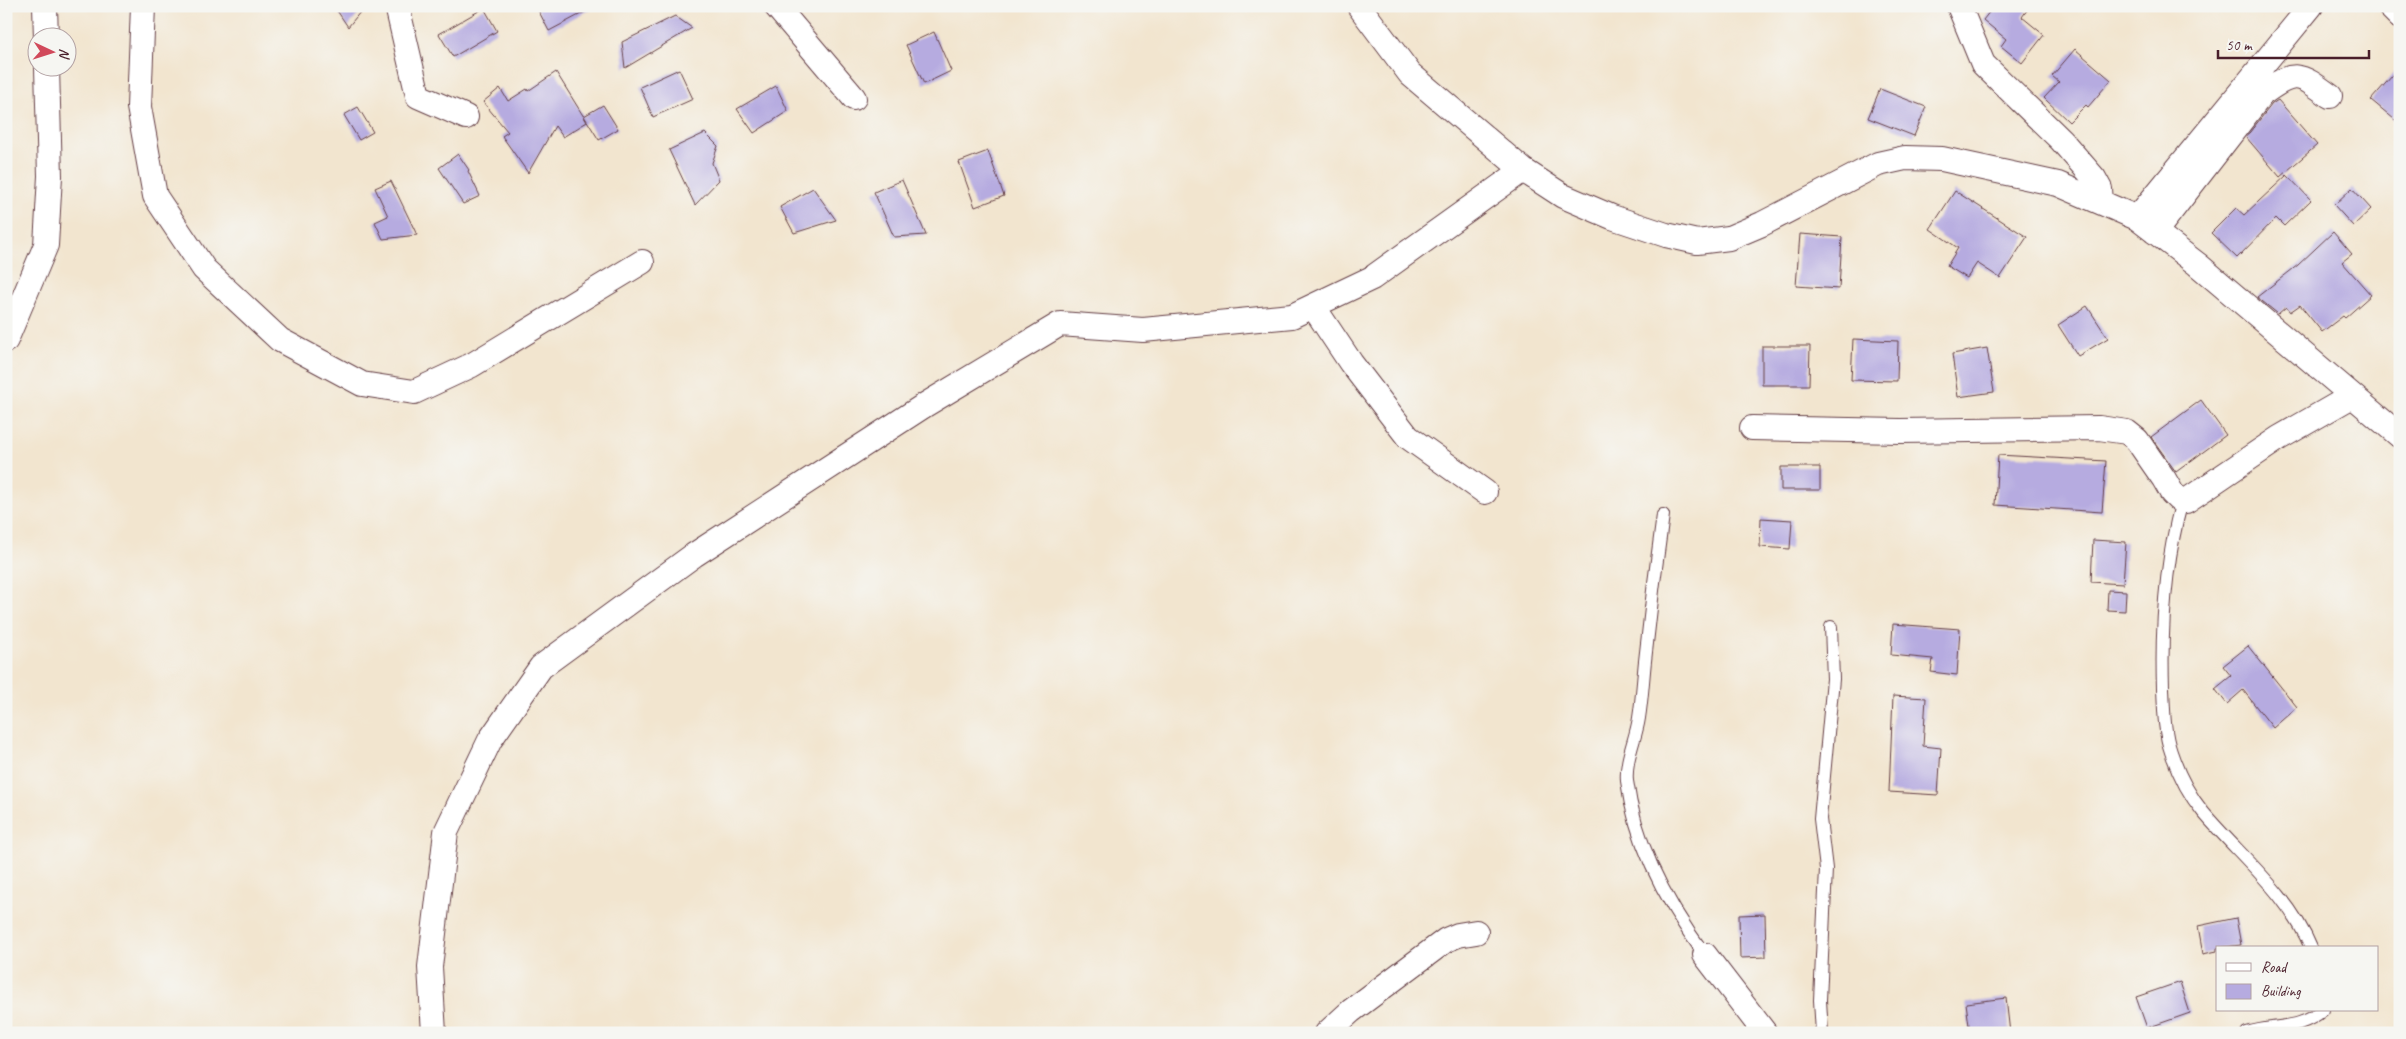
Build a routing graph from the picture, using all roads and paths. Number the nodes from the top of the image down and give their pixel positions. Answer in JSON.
{"nodes":[{"id":1,"x":45,"y":6,"type":"edge"},
{"id":2,"x":143,"y":6,"type":"edge"},
{"id":3,"x":397,"y":6,"type":"edge"},
{"id":4,"x":776,"y":6,"type":"edge"},
{"id":5,"x":1359,"y":6,"type":"edge"},
{"id":6,"x":1959,"y":6,"type":"edge"},
{"id":7,"x":2311,"y":6,"type":"edge"},
{"id":8,"x":2389,"y":6,"type":"edge"},
{"id":9,"x":2400,"y":17,"type":"edge"},
{"id":10,"x":46,"y":28,"type":"edge"},
{"id":11,"x":47,"y":78,"type":"edge"},
{"id":12,"x":2330,"y":96,"type":"dead end"},
{"id":13,"x":854,"y":98,"type":"dead end"},
{"id":14,"x":466,"y":116,"type":"dead end"},
{"id":15,"x":1523,"y":170,"type":"junction"},
{"id":16,"x":2100,"y":202,"type":"junction"},
{"id":17,"x":2146,"y":225,"type":"junction"},
{"id":18,"x":642,"y":262,"type":"dead end"},
{"id":19,"x":1313,"y":306,"type":"junction"},
{"id":20,"x":6,"y":340,"type":"edge"},
{"id":21,"x":2352,"y":396,"type":"junction"},
{"id":22,"x":1752,"y":428,"type":"dead end"},
{"id":23,"x":2400,"y":436,"type":"edge"},
{"id":24,"x":1485,"y":492,"type":"dead end"},
{"id":25,"x":2182,"y":501,"type":"junction"},
{"id":26,"x":1663,"y":515,"type":"dead end"},
{"id":27,"x":1831,"y":628,"type":"dead end"},
{"id":28,"x":1476,"y":932,"type":"dead end"},
{"id":29,"x":2310,"y":946,"type":"edge"},
{"id":30,"x":1704,"y":956,"type":"joint"},
{"id":31,"x":2321,"y":1012,"type":"edge"},
{"id":32,"x":434,"y":1033,"type":"edge"},
{"id":33,"x":1327,"y":1033,"type":"edge"},
{"id":34,"x":1765,"y":1033,"type":"edge"},
{"id":35,"x":1822,"y":1033,"type":"edge"},
{"id":36,"x":2247,"y":1033,"type":"edge"}],
"edges":[{"from":1,"to":10,"type":"street"},
{"from":2,"to":18,"type":"street"},
{"from":3,"to":14,"type":"street"},
{"from":4,"to":13,"type":"street"},
{"from":5,"to":15,"type":"street"},
{"from":6,"to":16,"type":"street"},
{"from":7,"to":17,"type":"street"},
{"from":8,"to":9,"type":"street"},
{"from":11,"to":20,"type":"street"},
{"from":12,"to":17,"type":"street"},
{"from":15,"to":16,"type":"street"},
{"from":15,"to":19,"type":"street"},
{"from":16,"to":17,"type":"street"},
{"from":17,"to":21,"type":"street"},
{"from":19,"to":24,"type":"street"},
{"from":19,"to":32,"type":"street"},
{"from":21,"to":23,"type":"street"},
{"from":21,"to":25,"type":"street"},
{"from":22,"to":25,"type":"street"},
{"from":25,"to":29,"type":"lane"},
{"from":26,"to":30,"type":"lane"},
{"from":27,"to":35,"type":"lane"},
{"from":28,"to":33,"type":"street"},
{"from":30,"to":34,"type":"street"},
{"from":31,"to":36,"type":"lane"}]}
